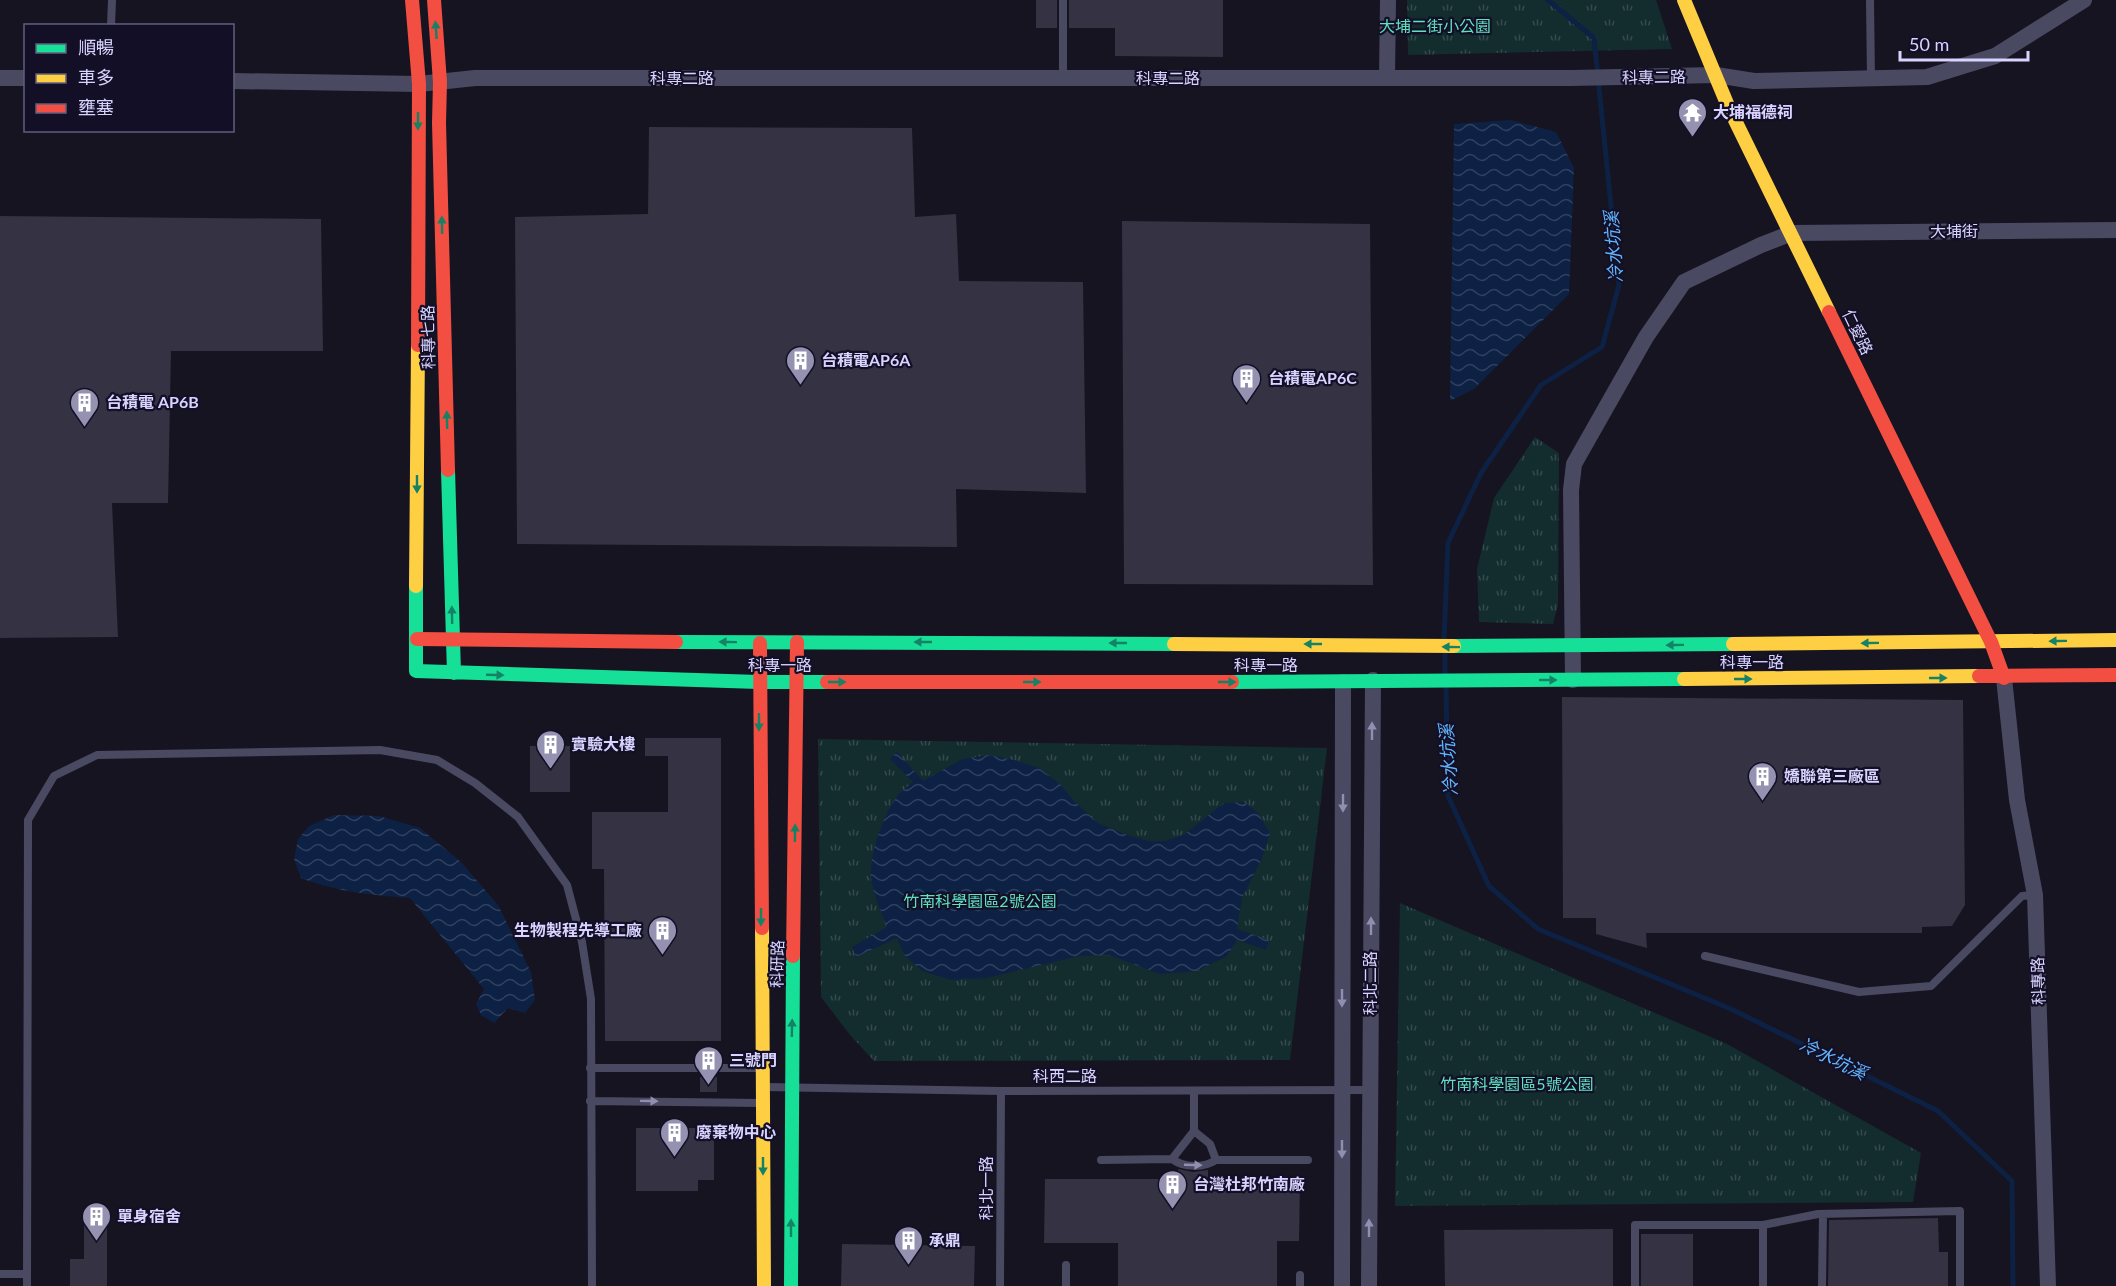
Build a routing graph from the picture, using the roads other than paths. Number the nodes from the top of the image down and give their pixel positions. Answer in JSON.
{"nodes":[{"id":1,"x":111,"y":0,"type":"edge"},
{"id":2,"x":412,"y":0,"type":"edge"},
{"id":3,"x":434,"y":0,"type":"edge"},
{"id":4,"x":1063,"y":0,"type":"edge"},
{"id":5,"x":1388,"y":0,"type":"edge"},
{"id":6,"x":1684,"y":0,"type":"edge"},
{"id":7,"x":1870,"y":0,"type":"edge"},
{"id":8,"x":2084,"y":0,"type":"edge"},
{"id":9,"x":111,"y":24,"type":"edge"},
{"id":10,"x":1716,"y":75,"type":"junction"},
{"id":11,"x":0,"y":78,"type":"edge"},
{"id":12,"x":24,"y":78,"type":"edge"},
{"id":13,"x":1062,"y":78,"type":"junction"},
{"id":14,"x":1387,"y":78,"type":"junction"},
{"id":15,"x":1871,"y":78,"type":"junction"},
{"id":16,"x":234,"y":81,"type":"edge"},
{"id":17,"x":440,"y":82,"type":"junction"},
{"id":18,"x":418,"y":84,"type":"junction"},
{"id":19,"x":2116,"y":230,"type":"edge"},
{"id":20,"x":1791,"y":233,"type":"junction"},
{"id":21,"x":417,"y":639,"type":"junction"},
{"id":22,"x":453,"y":639,"type":"junction"},
{"id":23,"x":2116,"y":640,"type":"edge"},
{"id":24,"x":797,"y":642,"type":"junction"},
{"id":25,"x":1991,"y":642,"type":"junction"},
{"id":26,"x":760,"y":643,"type":"junction"},
{"id":27,"x":1345,"y":644,"type":"junction"},
{"id":28,"x":1573,"y":646,"type":"junction"},
{"id":29,"x":1374,"y":663,"type":"junction"},
{"id":30,"x":416,"y":671,"type":"joint"},
{"id":31,"x":453,"y":674,"type":"junction"},
{"id":32,"x":2116,"y":675,"type":"edge"},
{"id":33,"x":2004,"y":678,"type":"junction"},
{"id":34,"x":1573,"y":680,"type":"junction"},
{"id":35,"x":759,"y":682,"type":"junction"},
{"id":36,"x":798,"y":682,"type":"junction"},
{"id":37,"x":1343,"y":682,"type":"junction"},
{"id":38,"x":2036,"y":895,"type":"junction"},
{"id":39,"x":1705,"y":956,"type":"dead end"},
{"id":40,"x":590,"y":1068,"type":"junction"},
{"id":41,"x":762,"y":1068,"type":"junction"},
{"id":42,"x":762,"y":1087,"type":"junction"},
{"id":43,"x":791,"y":1087,"type":"junction"},
{"id":44,"x":1194,"y":1090,"type":"junction"},
{"id":45,"x":1342,"y":1090,"type":"junction"},
{"id":46,"x":1369,"y":1090,"type":"junction"},
{"id":47,"x":1001,"y":1091,"type":"junction"},
{"id":48,"x":590,"y":1101,"type":"junction"},
{"id":49,"x":762,"y":1103,"type":"junction"},
{"id":50,"x":1194,"y":1131,"type":"junction"},
{"id":51,"x":1172,"y":1159,"type":"junction"},
{"id":52,"x":1101,"y":1160,"type":"dead end"},
{"id":53,"x":1216,"y":1160,"type":"junction"},
{"id":54,"x":1308,"y":1160,"type":"dead end"},
{"id":55,"x":1823,"y":1214,"type":"junction"},
{"id":56,"x":1763,"y":1225,"type":"junction"},
{"id":57,"x":1066,"y":1265,"type":"dead end"},
{"id":58,"x":0,"y":1274,"type":"edge"},
{"id":59,"x":27,"y":1274,"type":"junction"},
{"id":60,"x":1300,"y":1275,"type":"dead end"},
{"id":61,"x":27,"y":1286,"type":"edge"},
{"id":62,"x":592,"y":1286,"type":"edge"},
{"id":63,"x":764,"y":1286,"type":"edge"},
{"id":64,"x":791,"y":1286,"type":"edge"},
{"id":65,"x":1000,"y":1286,"type":"edge"},
{"id":66,"x":1066,"y":1286,"type":"edge"},
{"id":67,"x":1300,"y":1286,"type":"edge"},
{"id":68,"x":1342,"y":1286,"type":"edge"},
{"id":69,"x":1369,"y":1286,"type":"edge"},
{"id":70,"x":1635,"y":1286,"type":"edge"},
{"id":71,"x":1763,"y":1286,"type":"edge"},
{"id":72,"x":1822,"y":1286,"type":"edge"},
{"id":73,"x":1960,"y":1286,"type":"edge"},
{"id":74,"x":2048,"y":1286,"type":"edge"}],
"edges":[{"from":1,"to":9,"type":"lane"},
{"from":2,"to":18,"type":"street","name":"科專七路"},
{"from":17,"to":3,"type":"street","name":"科專七路","one_way":true},
{"from":4,"to":13,"type":"lane"},
{"from":5,"to":14,"type":"street"},
{"from":6,"to":10,"type":"street","name":"仁愛路"},
{"from":7,"to":15,"type":"lane"},
{"from":8,"to":15,"type":"street","name":"科專二路"},
{"from":10,"to":14,"type":"street","name":"科專二路"},
{"from":10,"to":15,"type":"street","name":"科專二路"},
{"from":10,"to":20,"type":"street","name":"仁愛路"},
{"from":11,"to":12,"type":"street"},
{"from":13,"to":14,"type":"street","name":"科專二路"},
{"from":13,"to":17,"type":"street","name":"科專二路"},
{"from":16,"to":18,"type":"street","name":"科專二路"},
{"from":17,"to":18,"type":"street","name":"科專二路"},
{"from":22,"to":17,"type":"street","name":"科專七路","one_way":true},
{"from":18,"to":21,"type":"street","name":"科專七路","one_way":true},
{"from":19,"to":20,"type":"street","name":"大埔街"},
{"from":20,"to":25,"type":"street","name":"仁愛路"},
{"from":20,"to":28,"type":"street"},
{"from":21,"to":22,"type":"street","name":"科專一路"},
{"from":21,"to":30,"type":"street","name":"科專七路"},
{"from":26,"to":22,"type":"street","name":"科專一路","one_way":true},
{"from":22,"to":31,"type":"street","name":"科專七路"},
{"from":23,"to":25,"type":"street","name":"科專一路","one_way":true},
{"from":24,"to":26,"type":"street","name":"科專一路"},
{"from":27,"to":24,"type":"street","name":"科專一路","one_way":true},
{"from":24,"to":36,"type":"street","name":"科研路"},
{"from":25,"to":28,"type":"street","name":"科專一路","one_way":true},
{"from":25,"to":33,"type":"street","name":"仁愛路"},
{"from":26,"to":35,"type":"street","name":"科研路"},
{"from":27,"to":29,"type":"street","name":"科專一路"},
{"from":27,"to":37,"type":"street"},
{"from":28,"to":29,"type":"street","name":"科專一路","one_way":true},
{"from":28,"to":34,"type":"street"},
{"from":29,"to":34,"type":"street","name":"科專一路","one_way":true},
{"from":29,"to":37,"type":"street","name":"科專一路"},
{"from":46,"to":29,"type":"street","name":"科北二路","one_way":true},
{"from":30,"to":31,"type":"street","name":"科專一路"},
{"from":31,"to":35,"type":"street","name":"科專一路","one_way":true},
{"from":32,"to":33,"type":"street","name":"科專一路"},
{"from":34,"to":33,"type":"street","name":"科專一路","one_way":true},
{"from":33,"to":38,"type":"street","name":"科專路"},
{"from":35,"to":36,"type":"street","name":"科專一路"},
{"from":35,"to":41,"type":"street","name":"科研路","one_way":true},
{"from":36,"to":37,"type":"street","name":"科專一路","one_way":true},
{"from":43,"to":36,"type":"street","name":"科研路","one_way":true},
{"from":37,"to":45,"type":"street","name":"科北二路","one_way":true},
{"from":38,"to":39,"type":"lane"},
{"from":38,"to":74,"type":"street","name":"科專路"},
{"from":40,"to":41,"type":"lane"},
{"from":40,"to":48,"type":"lane"},
{"from":40,"to":59,"type":"lane"},
{"from":41,"to":42,"type":"street","name":"科研路"},
{"from":42,"to":43,"type":"lane","name":"科西二路"},
{"from":42,"to":49,"type":"street","name":"科研路"},
{"from":43,"to":47,"type":"lane","name":"科西二路"},
{"from":64,"to":43,"type":"street","name":"科研路","one_way":true},
{"from":44,"to":45,"type":"lane","name":"科西二路"},
{"from":44,"to":47,"type":"lane","name":"科西二路"},
{"from":44,"to":50,"type":"lane"},
{"from":45,"to":46,"type":"lane","name":"科西二路"},
{"from":45,"to":68,"type":"street","name":"科北二路","one_way":true},
{"from":69,"to":46,"type":"street","name":"科北二路","one_way":true},
{"from":47,"to":65,"type":"lane","name":"科北一路"},
{"from":48,"to":49,"type":"lane","one_way":true},
{"from":48,"to":62,"type":"lane"},
{"from":49,"to":63,"type":"street","name":"科研路","one_way":true},
{"from":50,"to":51,"type":"lane"},
{"from":50,"to":53,"type":"lane"},
{"from":51,"to":52,"type":"lane"},
{"from":51,"to":53,"type":"lane","one_way":true},
{"from":53,"to":54,"type":"lane"},
{"from":55,"to":56,"type":"lane"},
{"from":55,"to":72,"type":"lane"},
{"from":55,"to":73,"type":"lane"},
{"from":56,"to":70,"type":"lane"},
{"from":56,"to":71,"type":"lane"},
{"from":57,"to":66,"type":"lane"},
{"from":58,"to":59,"type":"lane"},
{"from":59,"to":61,"type":"lane"},
{"from":60,"to":67,"type":"lane"}]}
